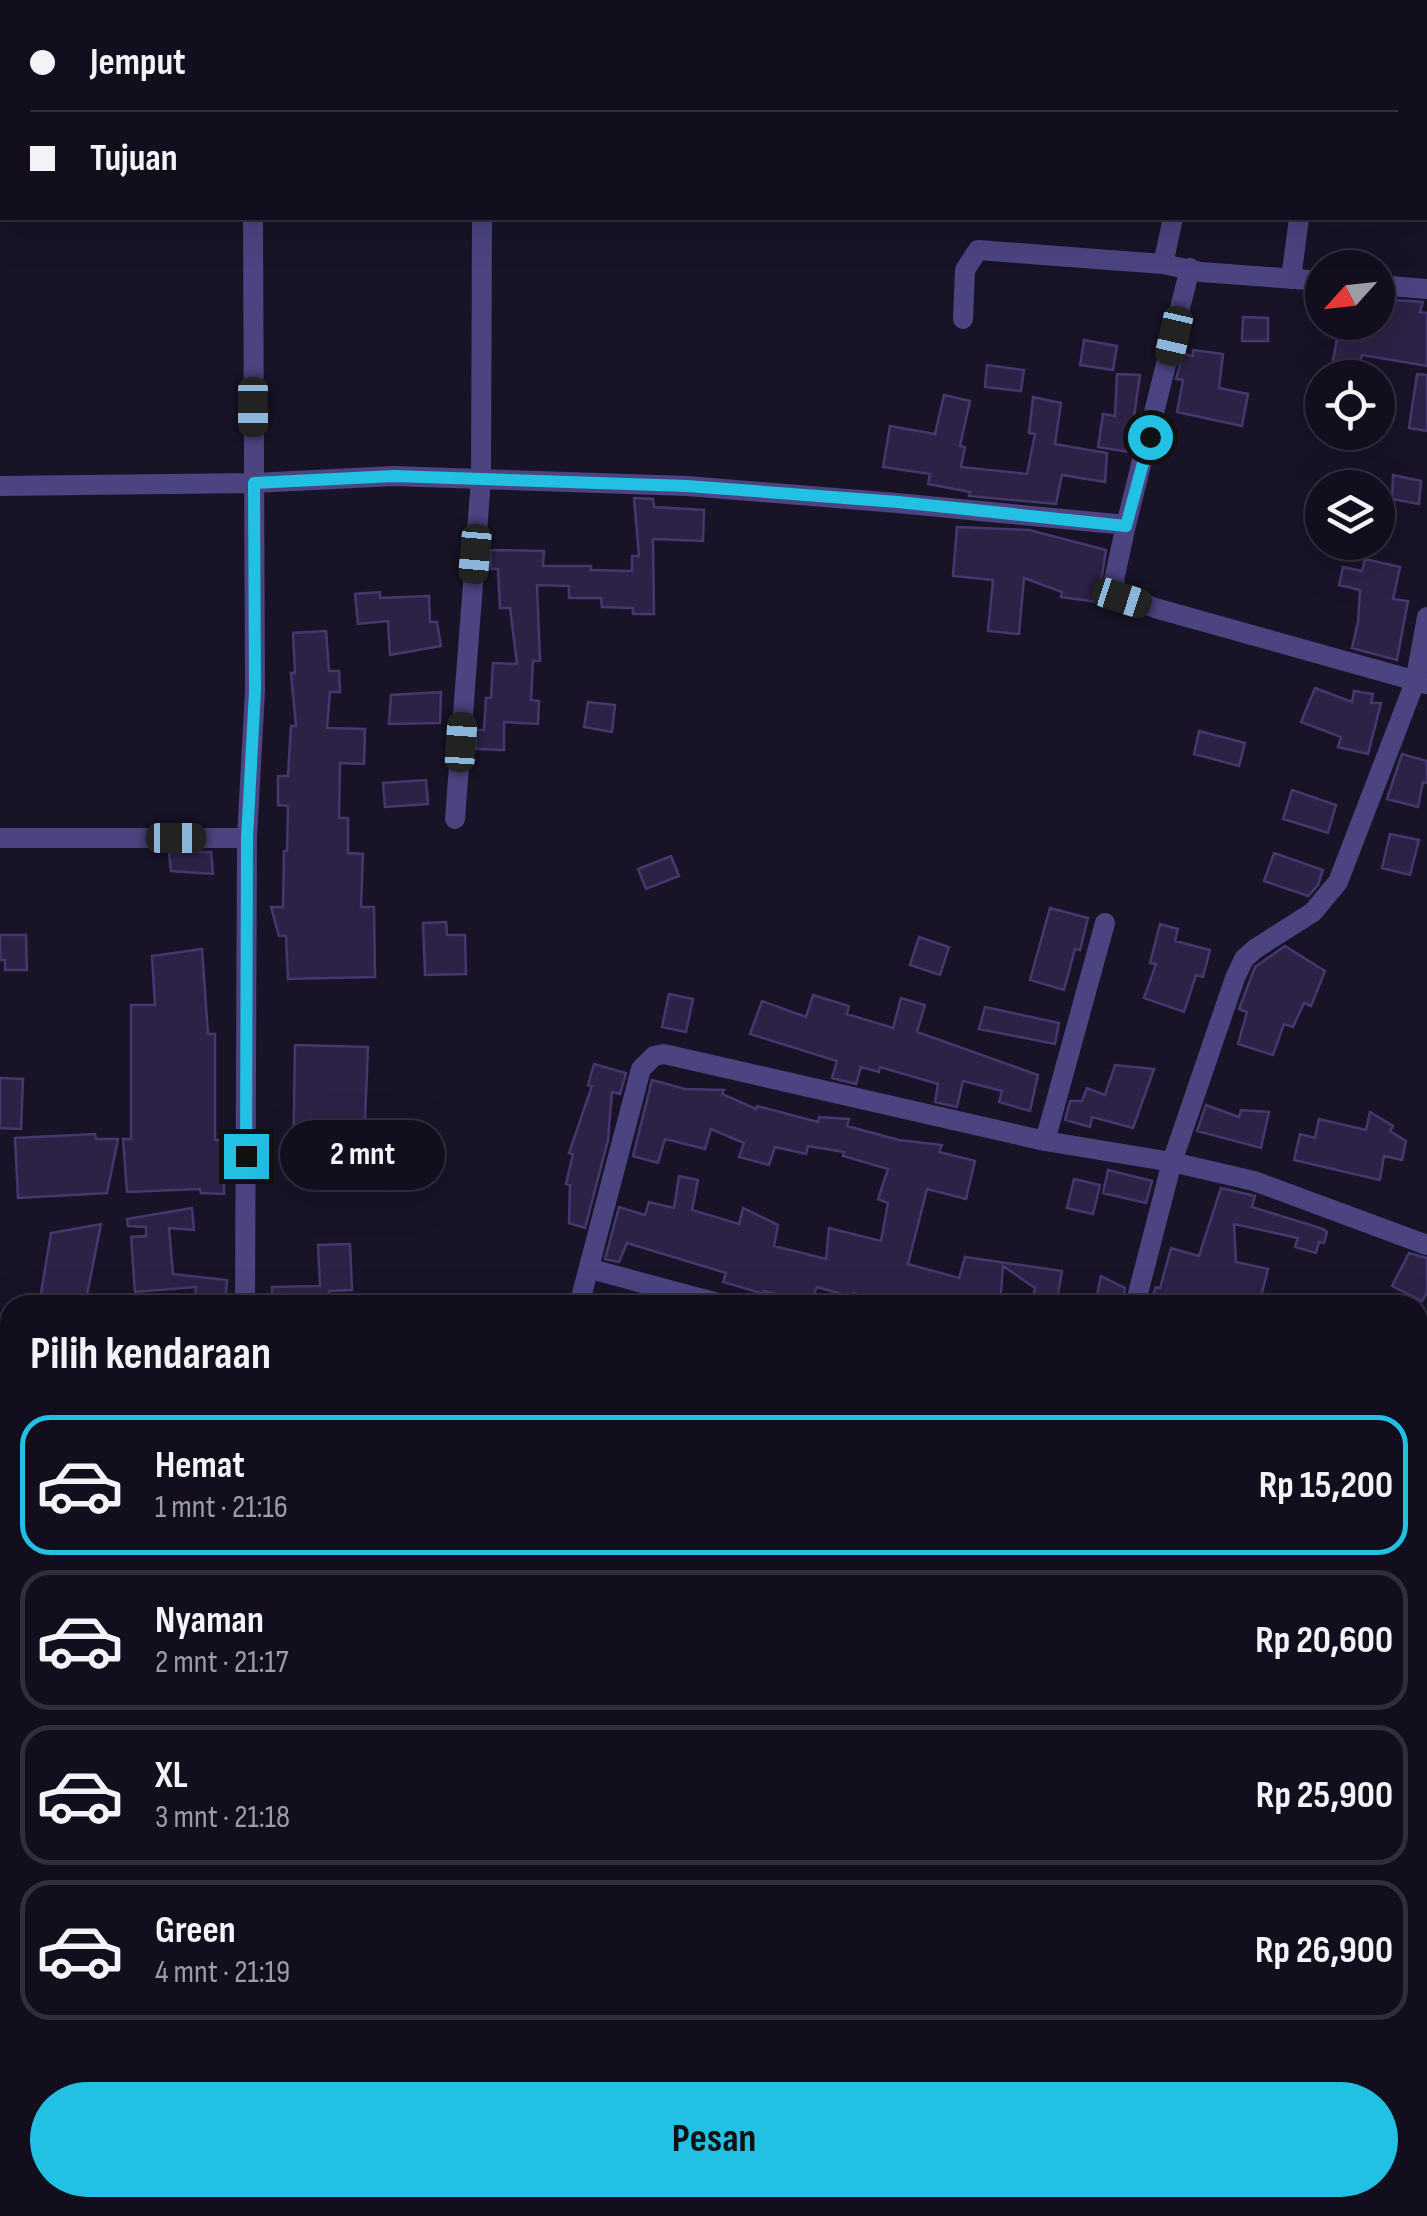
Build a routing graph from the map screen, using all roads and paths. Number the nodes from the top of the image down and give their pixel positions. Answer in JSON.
{"nodes":[{"id":1,"x":253,"y":220,"type":"edge"},
{"id":2,"x":482,"y":220,"type":"edge"},
{"id":3,"x":1173,"y":220,"type":"edge"},
{"id":4,"x":1299,"y":220,"type":"edge"},
{"id":5,"x":1163,"y":264,"type":"junction"},
{"id":6,"x":1190,"y":268,"type":"junction"},
{"id":7,"x":1291,"y":279,"type":"junction"},
{"id":8,"x":1305,"y":280,"type":"edge"},
{"id":9,"x":1395,"y":286,"type":"edge"},
{"id":10,"x":1427,"y":289,"type":"edge"},
{"id":11,"x":963,"y":318,"type":"dead end"},
{"id":12,"x":481,"y":480,"type":"junction"},
{"id":13,"x":254,"y":483,"type":"junction"},
{"id":14,"x":0,"y":486,"type":"edge"},
{"id":15,"x":1126,"y":526,"type":"junction"},
{"id":16,"x":1427,"y":617,"type":"edge"},
{"id":17,"x":1421,"y":683,"type":"edge"},
{"id":18,"x":455,"y":819,"type":"dead end"},
{"id":19,"x":0,"y":838,"type":"edge"},
{"id":20,"x":247,"y":838,"type":"junction"},
{"id":21,"x":1106,"y":923,"type":"dead end"},
{"id":22,"x":1045,"y":1141,"type":"junction"},
{"id":23,"x":1172,"y":1162,"type":"junction"},
{"id":24,"x":1427,"y":1245,"type":"edge"},
{"id":25,"x":590,"y":1269,"type":"junction"},
{"id":26,"x":245,"y":1295,"type":"edge"},
{"id":27,"x":581,"y":1295,"type":"edge"},
{"id":28,"x":688,"y":1295,"type":"edge"},
{"id":29,"x":1138,"y":1295,"type":"edge"}],
"edges":[{"from":1,"to":13,"type":"street"},
{"from":2,"to":12,"type":"street"},
{"from":3,"to":5,"type":"street"},
{"from":4,"to":7,"type":"street"},
{"from":5,"to":6,"type":"street"},
{"from":5,"to":11,"type":"street"},
{"from":6,"to":7,"type":"street"},
{"from":6,"to":15,"type":"street"},
{"from":7,"to":8,"type":"street"},
{"from":9,"to":10,"type":"street"},
{"from":12,"to":13,"type":"street"},
{"from":12,"to":15,"type":"street"},
{"from":12,"to":18,"type":"street"},
{"from":13,"to":14,"type":"street"},
{"from":13,"to":20,"type":"street"},
{"from":15,"to":17,"type":"street"},
{"from":16,"to":17,"type":"street"},
{"from":17,"to":23,"type":"street"},
{"from":19,"to":20,"type":"street"},
{"from":20,"to":26,"type":"street"},
{"from":21,"to":22,"type":"street"},
{"from":22,"to":23,"type":"street"},
{"from":22,"to":25,"type":"street"},
{"from":23,"to":24,"type":"street"},
{"from":23,"to":29,"type":"street"},
{"from":25,"to":27,"type":"street"},
{"from":25,"to":28,"type":"street"}]}
